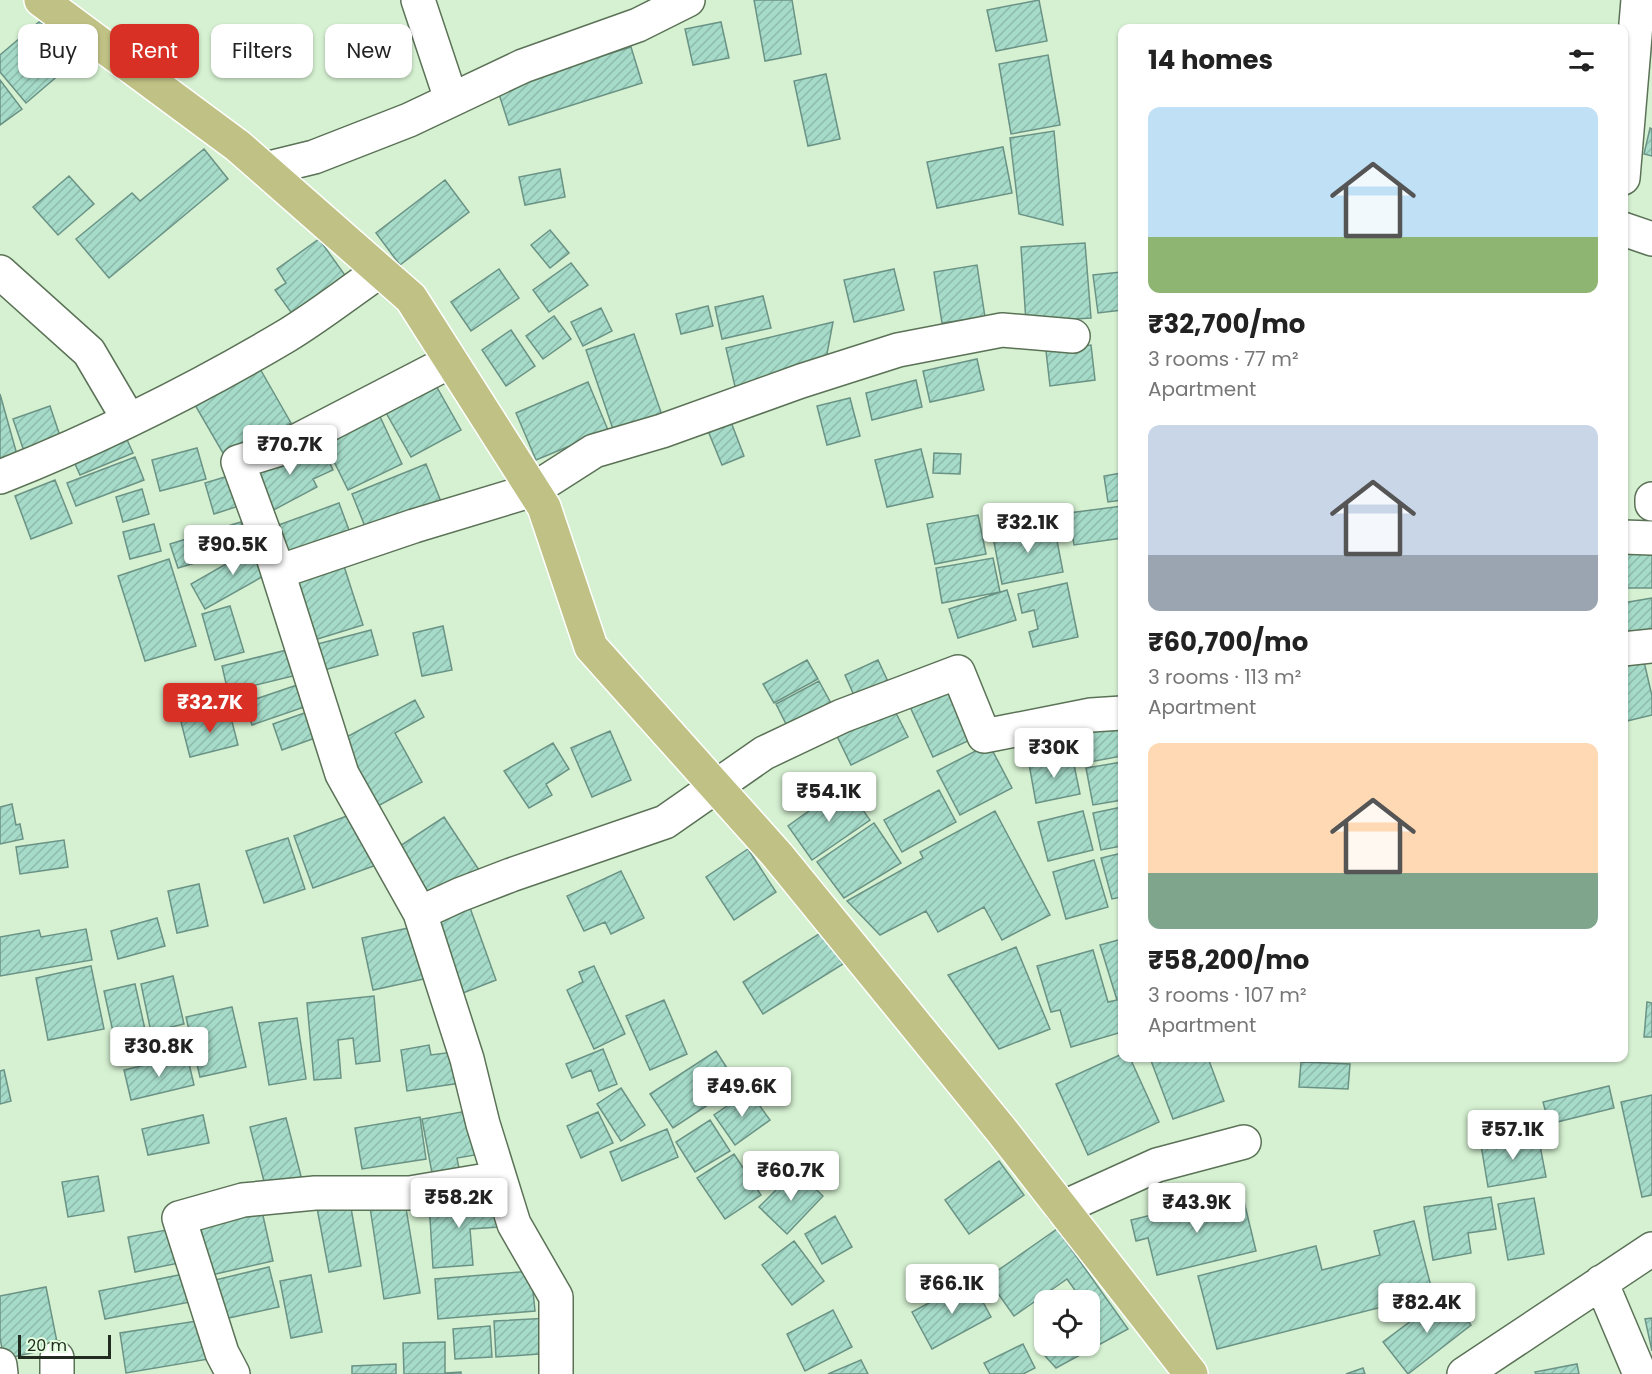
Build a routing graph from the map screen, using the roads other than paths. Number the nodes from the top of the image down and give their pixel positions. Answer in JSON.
{"nodes":[{"id":1,"x":41,"y":0,"type":"edge"},
{"id":2,"x":418,"y":0,"type":"edge"},
{"id":3,"x":688,"y":0,"type":"edge"},
{"id":4,"x":1638,"y":0,"type":"edge"},
{"id":5,"x":451,"y":99,"type":"junction"},
{"id":6,"x":1628,"y":119,"type":"edge"},
{"id":7,"x":265,"y":169,"type":"junction"},
{"id":8,"x":1628,"y":231,"type":"edge"},
{"id":9,"x":1652,"y":239,"type":"edge"},
{"id":10,"x":380,"y":271,"type":"junction"},
{"id":11,"x":0,"y":272,"type":"edge"},
{"id":12,"x":1073,"y":336,"type":"dead end"},
{"id":13,"x":451,"y":361,"type":"junction"},
{"id":14,"x":129,"y":420,"type":"junction"},
{"id":15,"x":0,"y":477,"type":"edge"},
{"id":16,"x":533,"y":490,"type":"junction"},
{"id":17,"x":1652,"y":499,"type":"edge"},
{"id":18,"x":1652,"y":504,"type":"edge"},
{"id":19,"x":1628,"y":537,"type":"edge"},
{"id":20,"x":1652,"y":538,"type":"edge"},
{"id":21,"x":278,"y":572,"type":"junction"},
{"id":22,"x":1652,"y":646,"type":"edge"},
{"id":23,"x":1628,"y":648,"type":"edge"},
{"id":24,"x":1118,"y":713,"type":"edge"},
{"id":25,"x":715,"y":786,"type":"junction"},
{"id":26,"x":420,"y":913,"type":"junction"},
{"id":27,"x":1244,"y":1142,"type":"dead end"},
{"id":28,"x":499,"y":1178,"type":"junction"},
{"id":29,"x":1062,"y":1208,"type":"junction"},
{"id":30,"x":1652,"y":1249,"type":"edge"},
{"id":31,"x":1601,"y":1282,"type":"junction"},
{"id":32,"x":0,"y":1365,"type":"edge"},
{"id":33,"x":2,"y":1374,"type":"edge"},
{"id":34,"x":233,"y":1374,"type":"edge"},
{"id":35,"x":556,"y":1374,"type":"edge"},
{"id":36,"x":1191,"y":1374,"type":"edge"},
{"id":37,"x":1464,"y":1374,"type":"edge"},
{"id":38,"x":1640,"y":1374,"type":"edge"}],
"edges":[{"from":1,"to":7,"type":"main road"},
{"from":2,"to":5,"type":"street"},
{"from":3,"to":5,"type":"street"},
{"from":4,"to":6,"type":"street"},
{"from":5,"to":7,"type":"street"},
{"from":7,"to":10,"type":"main road"},
{"from":8,"to":9,"type":"street"},
{"from":10,"to":13,"type":"main road"},
{"from":10,"to":14,"type":"street"},
{"from":11,"to":14,"type":"street"},
{"from":12,"to":16,"type":"street"},
{"from":13,"to":16,"type":"main road"},
{"from":13,"to":21,"type":"street"},
{"from":14,"to":15,"type":"street"},
{"from":16,"to":21,"type":"street"},
{"from":16,"to":25,"type":"main road"},
{"from":17,"to":18,"type":"street"},
{"from":19,"to":20,"type":"street"},
{"from":21,"to":26,"type":"street"},
{"from":22,"to":23,"type":"street"},
{"from":24,"to":25,"type":"street"},
{"from":25,"to":26,"type":"street"},
{"from":25,"to":29,"type":"main road"},
{"from":26,"to":28,"type":"street"},
{"from":27,"to":29,"type":"street"},
{"from":28,"to":34,"type":"street"},
{"from":28,"to":35,"type":"street"},
{"from":29,"to":36,"type":"main road"},
{"from":30,"to":31,"type":"street"},
{"from":31,"to":37,"type":"street"},
{"from":31,"to":38,"type":"street"},
{"from":32,"to":33,"type":"street"}]}
